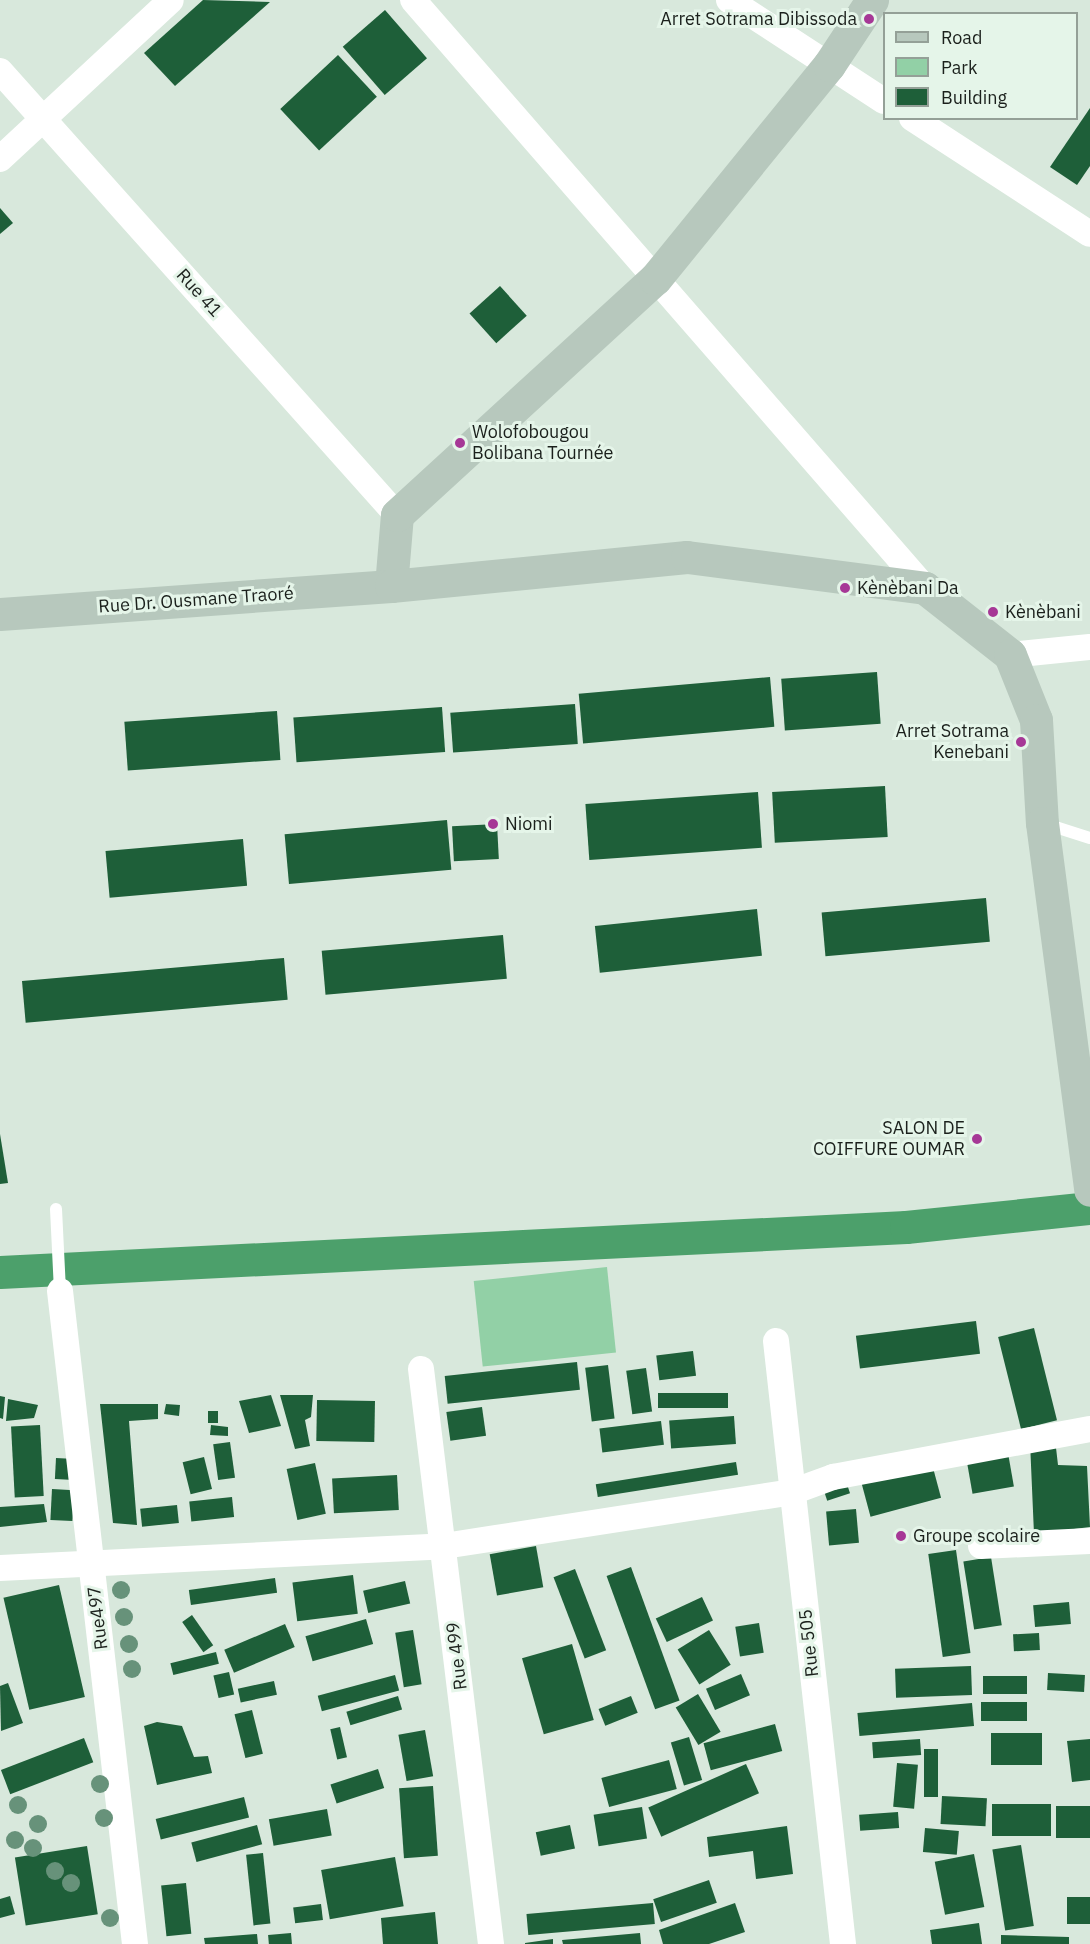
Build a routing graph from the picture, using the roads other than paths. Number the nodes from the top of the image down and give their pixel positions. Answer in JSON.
{"nodes":[{"id":1,"x":171,"y":0,"type":"edge"},
{"id":2,"x":413,"y":0,"type":"edge"},
{"id":3,"x":729,"y":0,"type":"edge"},
{"id":4,"x":872,"y":0,"type":"edge"},
{"id":5,"x":829,"y":65,"type":"junction"},
{"id":6,"x":0,"y":71,"type":"edge"},
{"id":7,"x":883,"y":100,"type":"edge"},
{"id":8,"x":44,"y":120,"type":"junction"},
{"id":9,"x":915,"y":120,"type":"edge"},
{"id":10,"x":0,"y":159,"type":"edge"},
{"id":11,"x":1090,"y":234,"type":"edge"},
{"id":12,"x":655,"y":279,"type":"junction"},
{"id":13,"x":398,"y":515,"type":"junction"},
{"id":14,"x":391,"y":586,"type":"junction"},
{"id":15,"x":925,"y":588,"type":"junction"},
{"id":16,"x":0,"y":614,"type":"edge"},
{"id":17,"x":1090,"y":647,"type":"edge"},
{"id":18,"x":1010,"y":655,"type":"junction"},
{"id":19,"x":1042,"y":823,"type":"junction"},
{"id":20,"x":1090,"y":838,"type":"edge"},
{"id":21,"x":1083,"y":1082,"type":"edge"},
{"id":22,"x":1089,"y":1185,"type":"edge"},
{"id":23,"x":56,"y":1209,"type":"dead end"},
{"id":24,"x":60,"y":1291,"type":"joint"},
{"id":25,"x":776,"y":1341,"type":"dead end"},
{"id":26,"x":421,"y":1369,"type":"dead end"},
{"id":27,"x":1090,"y":1429,"type":"edge"},
{"id":28,"x":792,"y":1492,"type":"junction"},
{"id":29,"x":1090,"y":1541,"type":"edge"},
{"id":30,"x":444,"y":1546,"type":"junction"},
{"id":31,"x":981,"y":1546,"type":"dead end"},
{"id":32,"x":91,"y":1564,"type":"junction"},
{"id":33,"x":0,"y":1568,"type":"edge"},
{"id":34,"x":135,"y":1944,"type":"edge"},
{"id":35,"x":491,"y":1944,"type":"edge"},
{"id":36,"x":843,"y":1944,"type":"edge"}],
"edges":[{"from":1,"to":8,"type":"street"},
{"from":2,"to":12,"type":"street"},
{"from":3,"to":5,"type":"street"},
{"from":4,"to":5,"type":"main road"},
{"from":5,"to":7,"type":"street"},
{"from":5,"to":12,"type":"main road"},
{"from":6,"to":8,"type":"street","name":"Rue 41"},
{"from":8,"to":10,"type":"street"},
{"from":8,"to":13,"type":"street","name":"Rue 41"},
{"from":9,"to":11,"type":"street"},
{"from":12,"to":13,"type":"main road"},
{"from":12,"to":15,"type":"street"},
{"from":13,"to":14,"type":"main road"},
{"from":14,"to":15,"type":"main road","name":"Rue Dr. Ousmane Traoré"},
{"from":14,"to":16,"type":"main road","name":"Rue Dr. Ousmane Traoré"},
{"from":15,"to":18,"type":"main road"},
{"from":17,"to":18,"type":"street"},
{"from":18,"to":19,"type":"main road"},
{"from":19,"to":20,"type":"lane"},
{"from":19,"to":21,"type":"main road"},
{"from":21,"to":22,"type":"main road"},
{"from":23,"to":24,"type":"lane"},
{"from":24,"to":32,"type":"street","name":"Rue497"},
{"from":25,"to":28,"type":"street","name":"Rue 505"},
{"from":26,"to":30,"type":"street","name":"Rue 499"},
{"from":27,"to":28,"type":"street"},
{"from":28,"to":30,"type":"street"},
{"from":28,"to":36,"type":"street","name":"Rue 505"},
{"from":29,"to":31,"type":"street"},
{"from":30,"to":32,"type":"street"},
{"from":30,"to":35,"type":"street","name":"Rue 499"},
{"from":32,"to":33,"type":"street"},
{"from":32,"to":34,"type":"street","name":"Rue497"}]}
